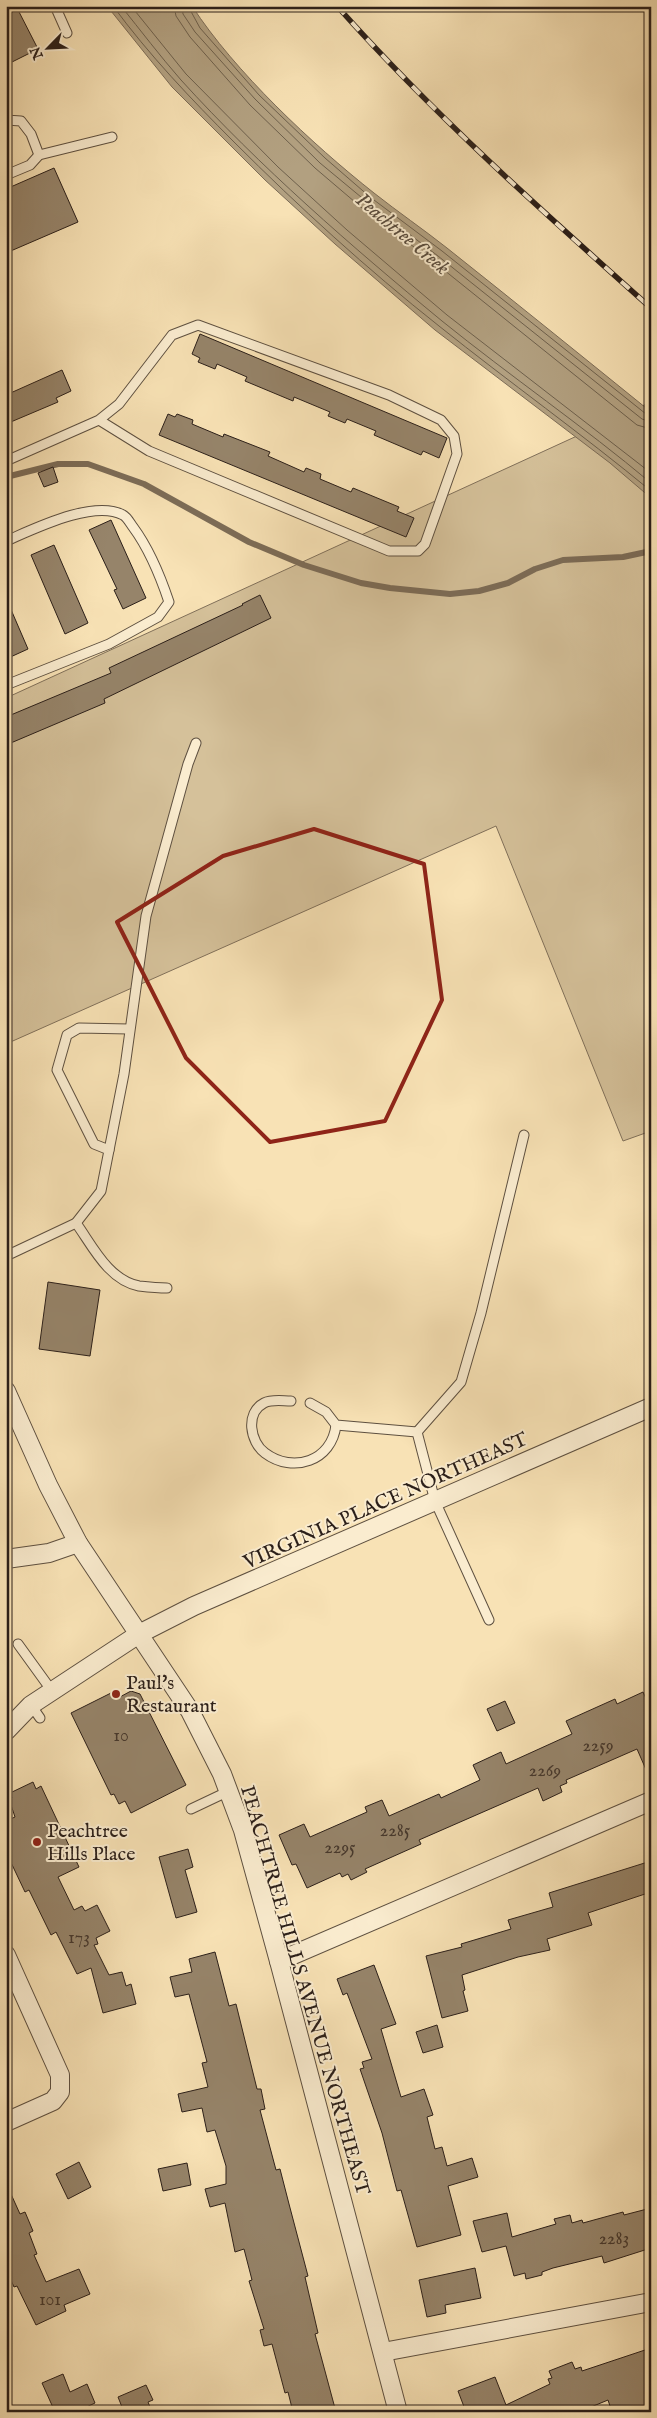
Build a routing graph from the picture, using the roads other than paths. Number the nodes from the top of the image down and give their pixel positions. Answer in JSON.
{"nodes":[{"id":1,"x":55,"y":6,"type":"edge"},
{"id":2,"x":67,"y":33,"type":"dead end"},
{"id":3,"x":6,"y":120,"type":"edge"},
{"id":4,"x":112,"y":137,"type":"dead end"},
{"id":5,"x":39,"y":155,"type":"junction"},
{"id":6,"x":6,"y":175,"type":"edge"},
{"id":7,"x":99,"y":420,"type":"junction"},
{"id":8,"x":6,"y":461,"type":"edge"},
{"id":9,"x":6,"y":541,"type":"edge"},
{"id":10,"x":6,"y":685,"type":"edge"},
{"id":11,"x":196,"y":743,"type":"dead end"},
{"id":12,"x":129,"y":1028,"type":"junction"},
{"id":13,"x":524,"y":1135,"type":"dead end"},
{"id":14,"x":109,"y":1150,"type":"junction"},
{"id":15,"x":76,"y":1222,"type":"junction"},
{"id":16,"x":6,"y":1256,"type":"edge"},
{"id":17,"x":166,"y":1288,"type":"dead end"},
{"id":18,"x":6,"y":1391,"type":"edge"},
{"id":19,"x":291,"y":1401,"type":"dead end"},
{"id":20,"x":310,"y":1403,"type":"dead end"},
{"id":21,"x":651,"y":1408,"type":"edge"},
{"id":22,"x":336,"y":1425,"type":"junction"},
{"id":23,"x":417,"y":1432,"type":"junction"},
{"id":24,"x":435,"y":1501,"type":"junction"},
{"id":25,"x":78,"y":1543,"type":"junction"},
{"id":26,"x":6,"y":1559,"type":"edge"},
{"id":27,"x":489,"y":1620,"type":"dead end"},
{"id":28,"x":139,"y":1634,"type":"junction"},
{"id":29,"x":18,"y":1644,"type":"dead end"},
{"id":30,"x":52,"y":1691,"type":"junction"},
{"id":31,"x":6,"y":1731,"type":"edge"},
{"id":32,"x":229,"y":1791,"type":"junction"},
{"id":33,"x":651,"y":1801,"type":"edge"},
{"id":34,"x":190,"y":1809,"type":"dead end"},
{"id":35,"x":6,"y":1954,"type":"edge"},
{"id":36,"x":279,"y":1961,"type":"junction"},
{"id":37,"x":6,"y":2122,"type":"edge"},
{"id":38,"x":651,"y":2302,"type":"edge"},
{"id":39,"x":383,"y":2352,"type":"junction"},
{"id":40,"x":398,"y":2412,"type":"edge"}],
"edges":[{"from":1,"to":2,"type":"lane"},
{"from":3,"to":5,"type":"lane"},
{"from":4,"to":5,"type":"lane"},
{"from":5,"to":6,"type":"lane"},
{"from":7,"to":7,"type":"lane"},
{"from":7,"to":8,"type":"lane"},
{"from":9,"to":10,"type":"lane"},
{"from":11,"to":12,"type":"lane"},
{"from":12,"to":14,"type":"lane"},
{"from":12,"to":14,"type":"lane"},
{"from":13,"to":23,"type":"lane"},
{"from":14,"to":15,"type":"lane"},
{"from":15,"to":16,"type":"lane"},
{"from":15,"to":17,"type":"lane"},
{"from":18,"to":25,"type":"street","name":"PEACHTREE HILLS AVENUE NORTHEAST"},
{"from":19,"to":22,"type":"lane"},
{"from":20,"to":22,"type":"lane"},
{"from":21,"to":24,"type":"street","name":"VIRGINIA PLACE NORTHEAST"},
{"from":22,"to":23,"type":"lane"},
{"from":23,"to":24,"type":"lane"},
{"from":24,"to":27,"type":"lane"},
{"from":24,"to":28,"type":"street","name":"VIRGINIA PLACE NORTHEAST"},
{"from":25,"to":26,"type":"street"},
{"from":25,"to":28,"type":"street","name":"PEACHTREE HILLS AVENUE NORTHEAST"},
{"from":28,"to":30,"type":"street","name":"VIRGINIA PLACE NORTHEAST"},
{"from":28,"to":32,"type":"street","name":"PEACHTREE HILLS AVENUE NORTHEAST"},
{"from":29,"to":30,"type":"lane"},
{"from":30,"to":31,"type":"street","name":"VIRGINIA PLACE NORTHEAST"},
{"from":32,"to":34,"type":"lane"},
{"from":32,"to":36,"type":"street","name":"PEACHTREE HILLS AVENUE NORTHEAST"},
{"from":33,"to":36,"type":"street"},
{"from":35,"to":37,"type":"street"},
{"from":36,"to":39,"type":"street","name":"PEACHTREE HILLS AVENUE NORTHEAST"},
{"from":38,"to":39,"type":"street"},
{"from":39,"to":40,"type":"street","name":"PEACHTREE HILLS AVENUE NORTHEAST"}]}
